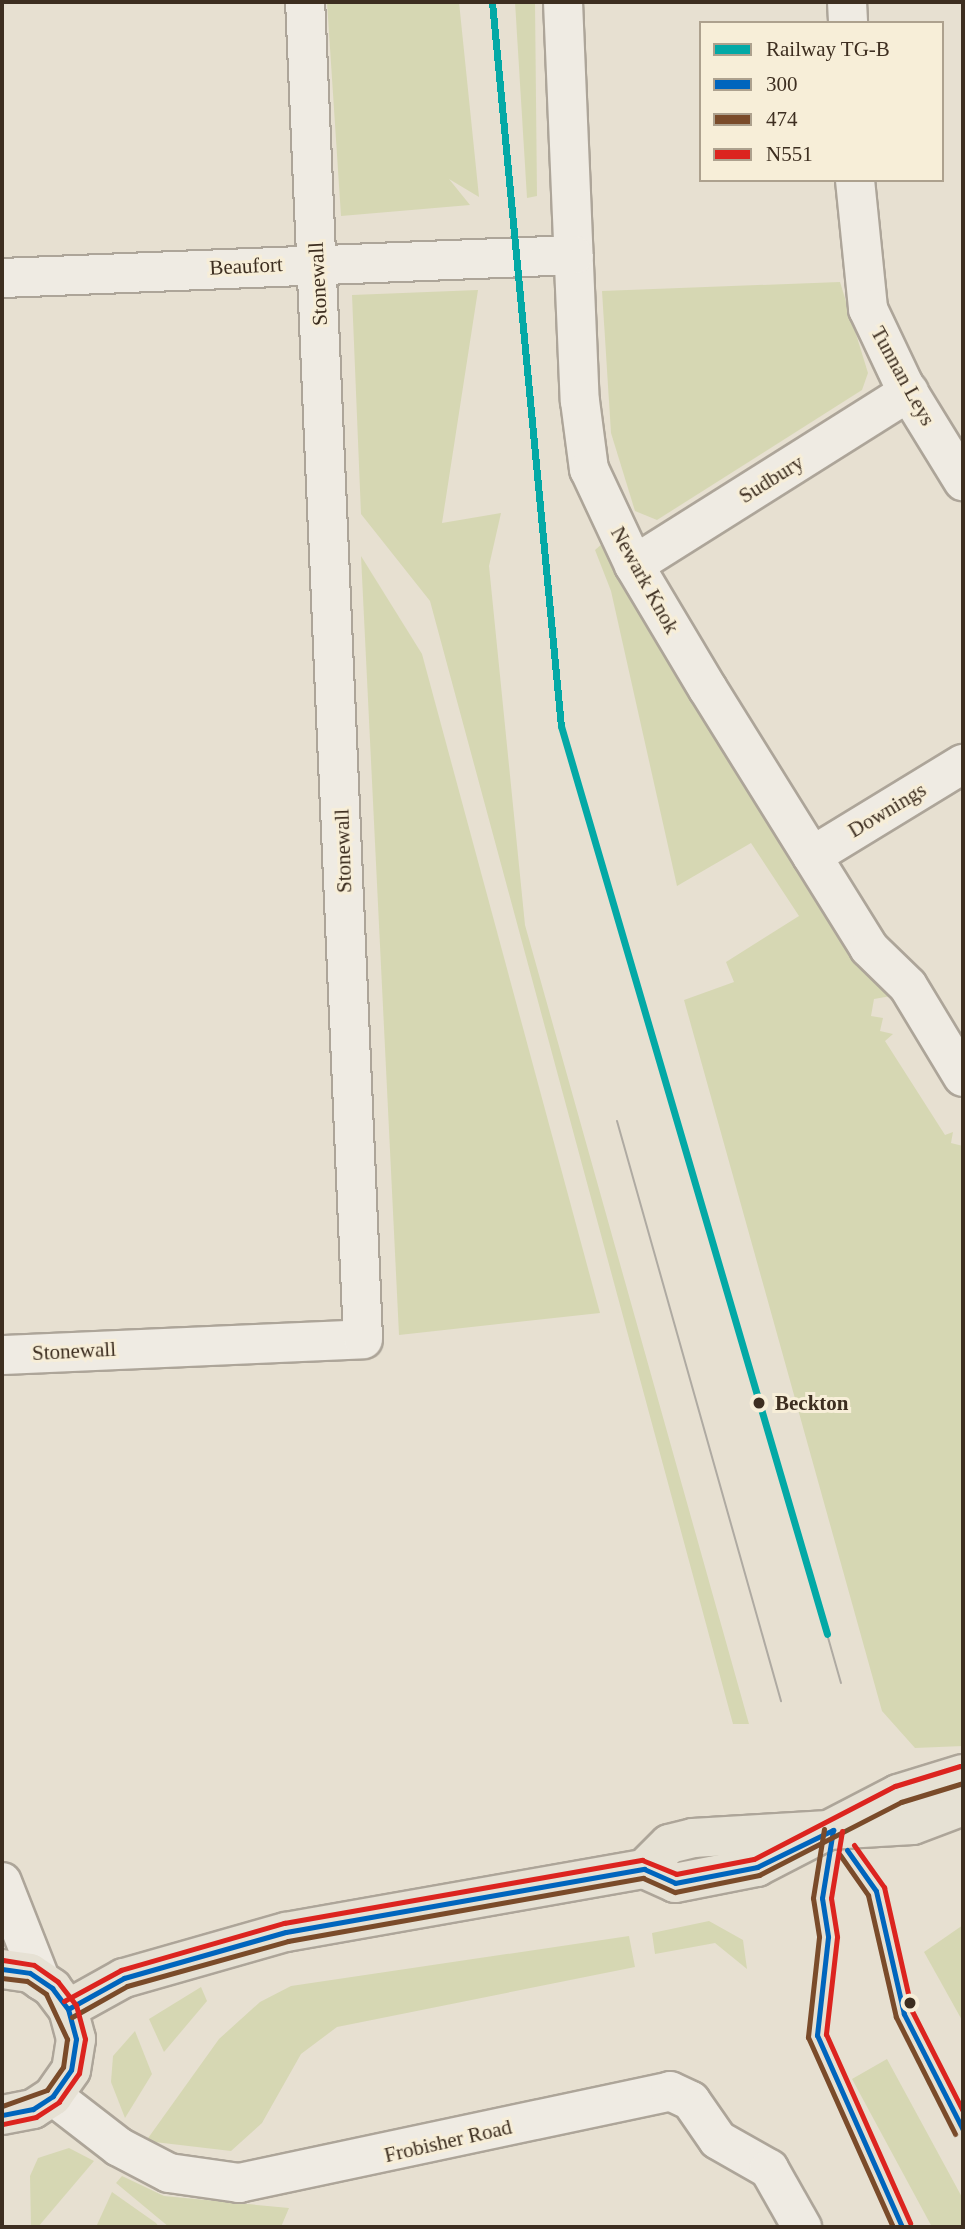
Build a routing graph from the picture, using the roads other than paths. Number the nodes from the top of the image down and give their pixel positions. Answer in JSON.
{"nodes":[{"id":1,"x":305,"y":2,"type":"edge"},
{"id":2,"x":563,"y":2,"type":"edge"},
{"id":3,"x":848,"y":2,"type":"edge"},
{"id":4,"x":848,"y":21,"type":"edge"},
{"id":5,"x":855,"y":182,"type":"edge"},
{"id":6,"x":574,"y":255,"type":"junction"},
{"id":7,"x":317,"y":263,"type":"junction"},
{"id":8,"x":2,"y":278,"type":"edge"},
{"id":9,"x":909,"y":392,"type":"junction"},
{"id":10,"x":963,"y":481,"type":"edge"},
{"id":11,"x":634,"y":565,"type":"junction"},
{"id":12,"x":963,"y":764,"type":"edge"},
{"id":13,"x":812,"y":856,"type":"junction"},
{"id":14,"x":963,"y":1077,"type":"edge"},
{"id":15,"x":2,"y":1355,"type":"edge"},
{"id":16,"x":963,"y":1774,"type":"edge"},
{"id":17,"x":963,"y":1806,"type":"edge"},
{"id":18,"x":833,"y":1830,"type":"junction"},
{"id":19,"x":2,"y":1882,"type":"edge"},
{"id":20,"x":2,"y":1969,"type":"edge"},
{"id":21,"x":41,"y":1981,"type":"junction"},
{"id":22,"x":68,"y":2009,"type":"junction"},
{"id":23,"x":52,"y":2096,"type":"junction"},
{"id":24,"x":2,"y":2115,"type":"edge"},
{"id":25,"x":802,"y":2227,"type":"edge"}],
"edges":[{"from":1,"to":7,"type":"street","name":"Stonewall"},
{"from":2,"to":6,"type":"street","name":"Newark Knok"},
{"from":3,"to":4,"type":"street"},
{"from":5,"to":9,"type":"street","name":"Tunnan Leys"},
{"from":6,"to":7,"type":"street","name":"Beaufort"},
{"from":6,"to":11,"type":"street","name":"Newark Knok"},
{"from":7,"to":8,"type":"street","name":"Beaufort"},
{"from":7,"to":15,"type":"street","name":"Stonewall"},
{"from":9,"to":10,"type":"street","name":"Tunnan Leys"},
{"from":9,"to":11,"type":"street","name":"Sudbury"},
{"from":11,"to":13,"type":"street","name":"Newark Knok"},
{"from":12,"to":13,"type":"street","name":"Downings"},
{"from":13,"to":14,"type":"street","name":"Newark Knok"},
{"from":16,"to":18,"type":"main road"},
{"from":17,"to":18,"type":"main road"},
{"from":18,"to":22,"type":"main road"},
{"from":19,"to":21,"type":"street"},
{"from":20,"to":21,"type":"main road"},
{"from":21,"to":22,"type":"main road"},
{"from":22,"to":23,"type":"main road"},
{"from":23,"to":24,"type":"main road"},
{"from":23,"to":25,"type":"street","name":"Frobisher Road"}]}
